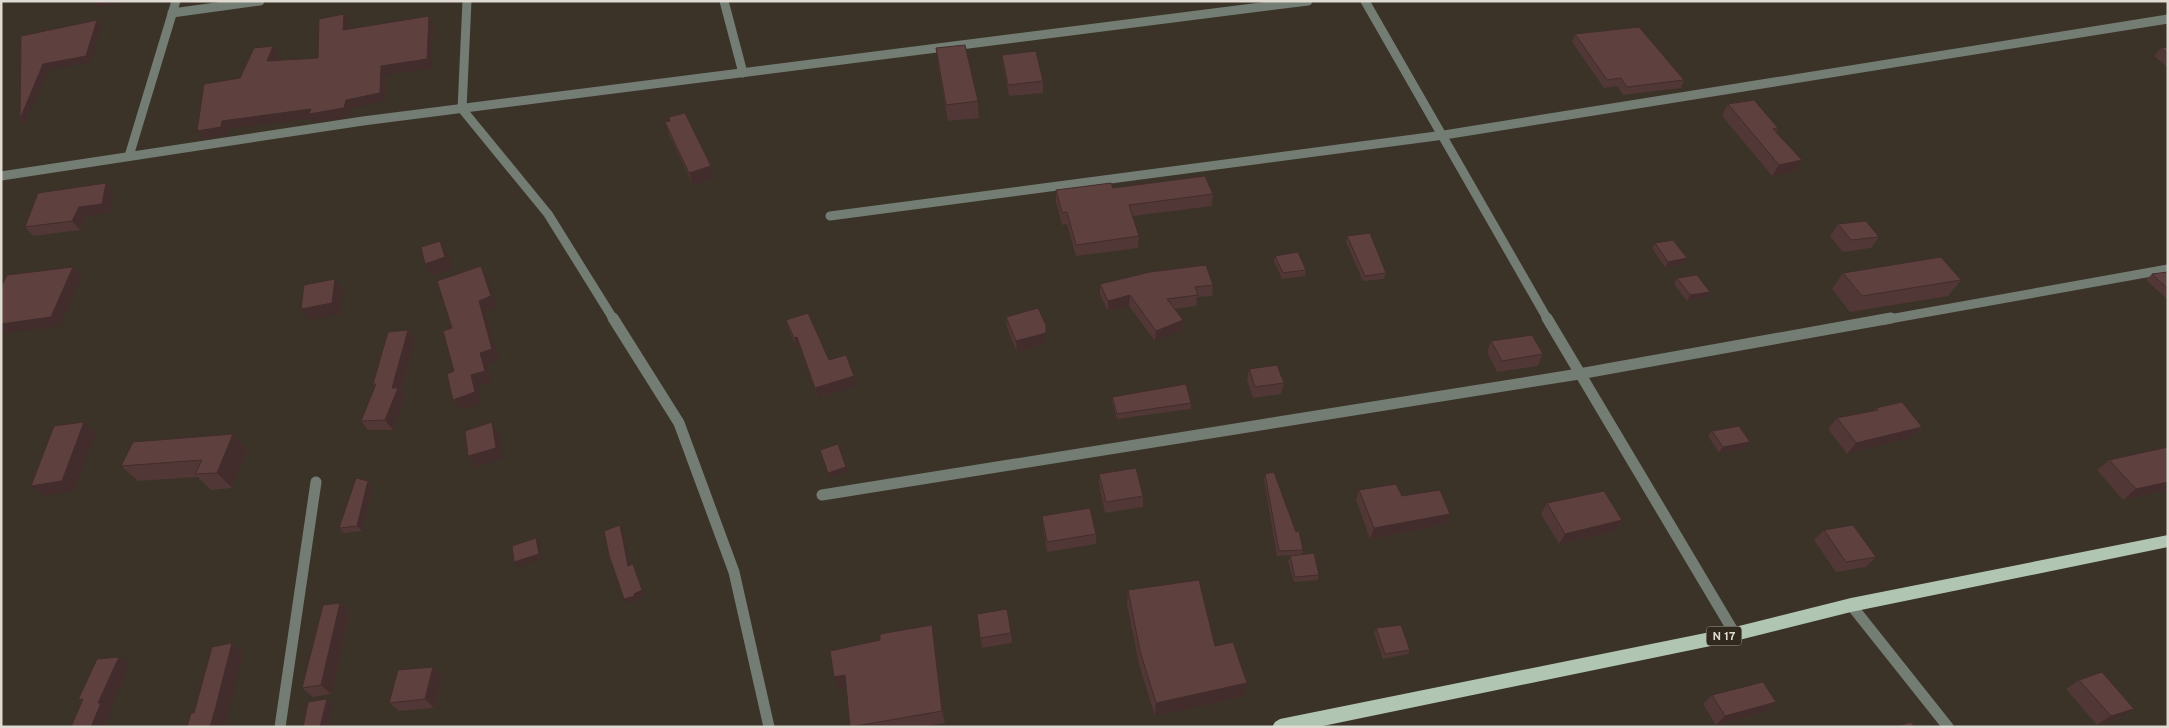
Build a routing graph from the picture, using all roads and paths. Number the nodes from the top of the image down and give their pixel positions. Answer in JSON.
{"nodes":[{"id":1,"x":176,"y":1,"type":"edge"},
{"id":2,"x":260,"y":1,"type":"edge"},
{"id":3,"x":467,"y":1,"type":"edge"},
{"id":4,"x":724,"y":1,"type":"edge"},
{"id":5,"x":1308,"y":1,"type":"edge"},
{"id":6,"x":1366,"y":1,"type":"edge"},
{"id":7,"x":172,"y":13,"type":"junction"},
{"id":8,"x":2168,"y":19,"type":"edge"},
{"id":9,"x":743,"y":73,"type":"junction"},
{"id":10,"x":462,"y":108,"type":"junction"},
{"id":11,"x":1444,"y":135,"type":"junction"},
{"id":12,"x":129,"y":156,"type":"junction"},
{"id":13,"x":1,"y":176,"type":"edge"},
{"id":14,"x":830,"y":216,"type":"dead end"},
{"id":15,"x":2168,"y":269,"type":"edge"},
{"id":16,"x":1579,"y":374,"type":"junction"},
{"id":17,"x":316,"y":482,"type":"dead end"},
{"id":18,"x":822,"y":495,"type":"dead end"},
{"id":19,"x":2168,"y":541,"type":"edge"},
{"id":20,"x":1851,"y":605,"type":"junction"},
{"id":21,"x":1736,"y":634,"type":"junction"},
{"id":22,"x":280,"y":727,"type":"edge"},
{"id":23,"x":769,"y":727,"type":"edge"},
{"id":24,"x":1280,"y":727,"type":"edge"},
{"id":25,"x":1948,"y":727,"type":"edge"}],
"edges":[{"from":1,"to":7,"type":"street"},
{"from":2,"to":7,"type":"street"},
{"from":3,"to":10,"type":"street"},
{"from":4,"to":9,"type":"street"},
{"from":5,"to":9,"type":"street"},
{"from":6,"to":11,"type":"street"},
{"from":7,"to":12,"type":"street"},
{"from":8,"to":11,"type":"street"},
{"from":9,"to":10,"type":"street"},
{"from":10,"to":12,"type":"street"},
{"from":10,"to":23,"type":"street"},
{"from":11,"to":14,"type":"street"},
{"from":11,"to":16,"type":"street"},
{"from":12,"to":13,"type":"street"},
{"from":15,"to":16,"type":"street"},
{"from":16,"to":18,"type":"street"},
{"from":16,"to":21,"type":"street"},
{"from":17,"to":22,"type":"street"},
{"from":19,"to":20,"type":"main road","number":"N 17"},
{"from":20,"to":21,"type":"main road","number":"N 17"},
{"from":20,"to":25,"type":"street"},
{"from":21,"to":24,"type":"main road","number":"N 17"}]}
